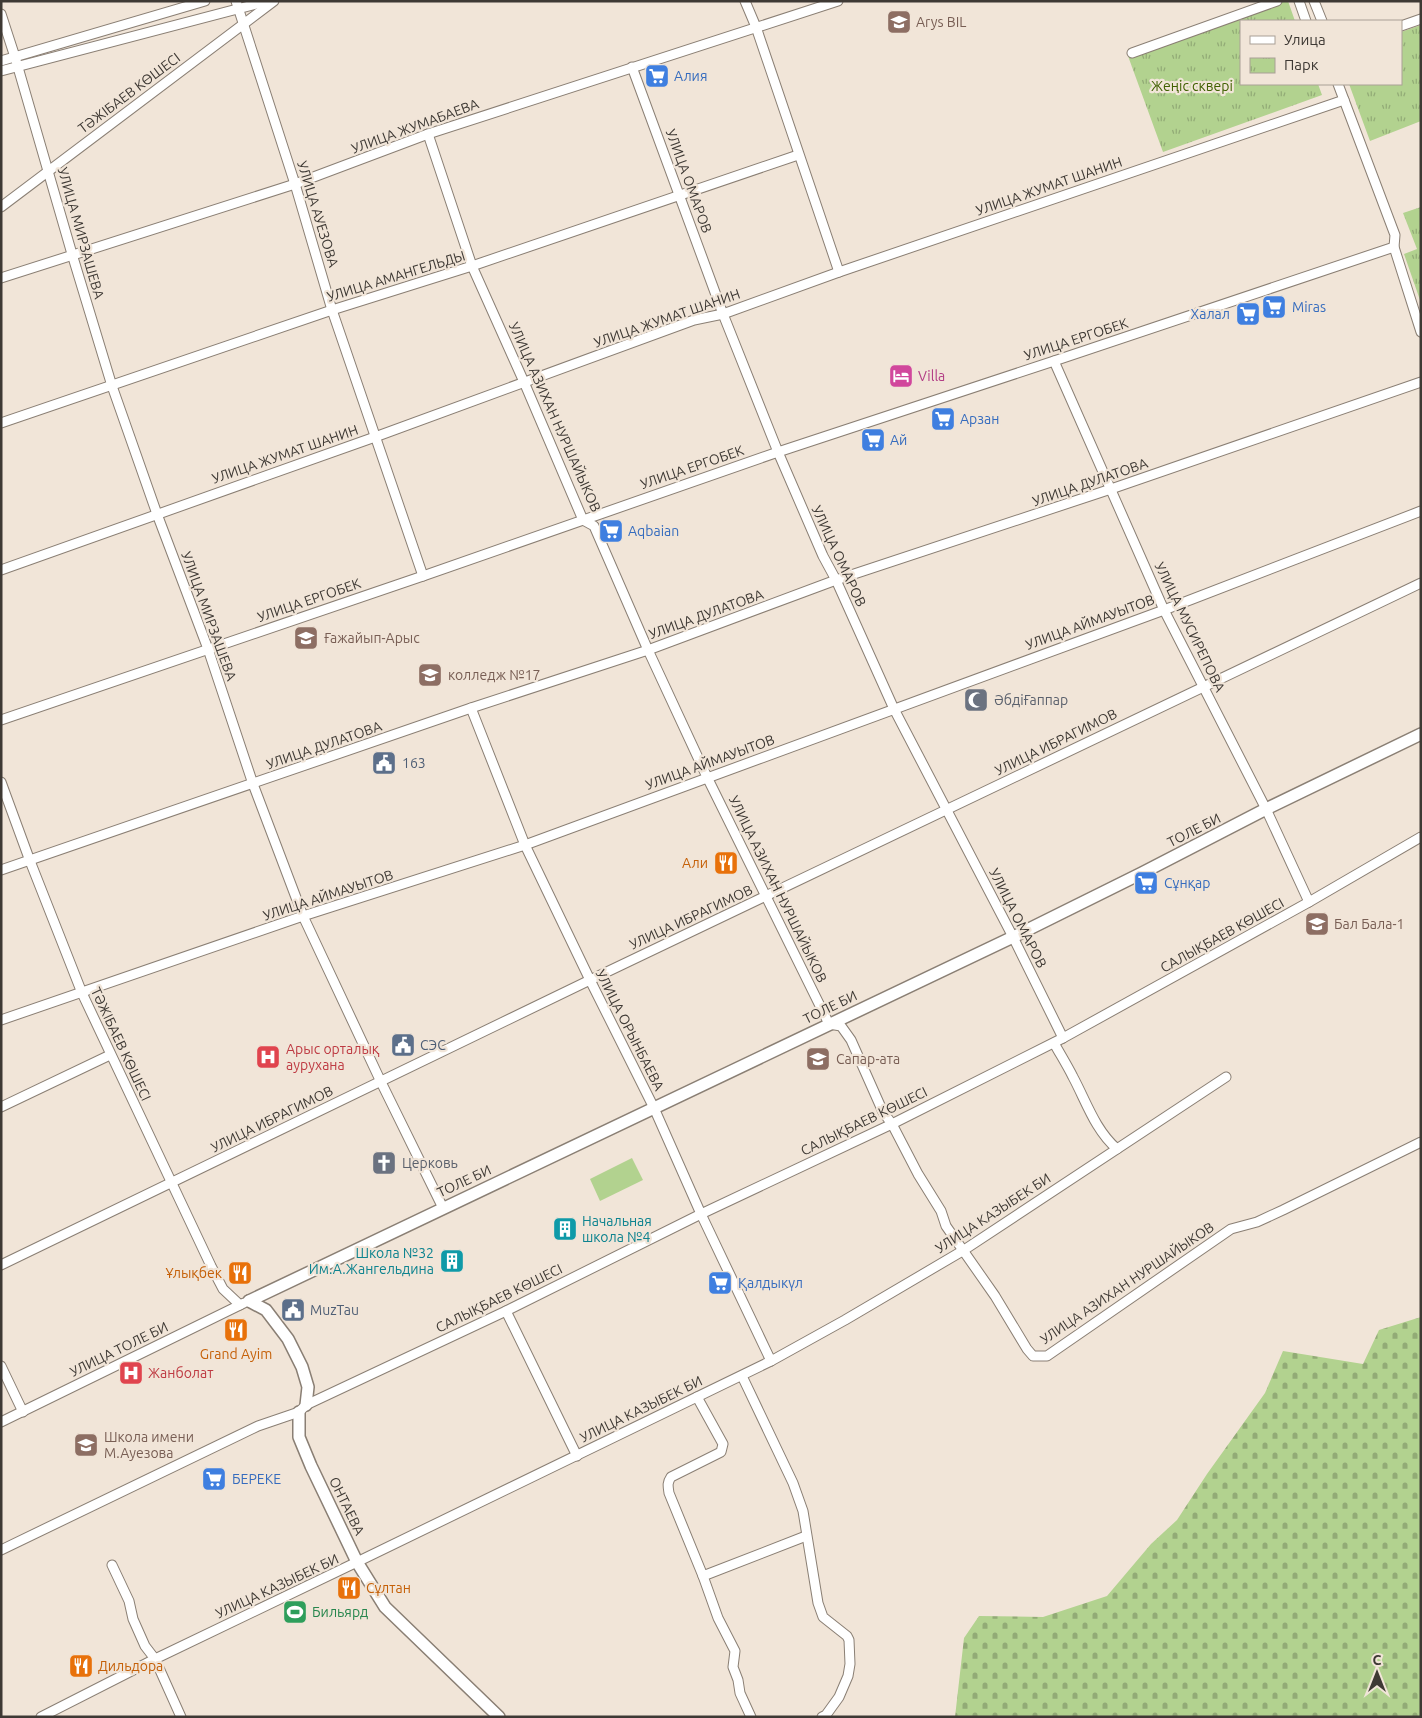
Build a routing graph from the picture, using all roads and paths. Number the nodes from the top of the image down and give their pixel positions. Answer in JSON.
{"nodes":[{"id":1,"x":205,"y":1,"type":"edge"},
{"id":2,"x":236,"y":1,"type":"edge"},
{"id":3,"x":268,"y":1,"type":"edge"},
{"id":4,"x":274,"y":1,"type":"edge"},
{"id":5,"x":745,"y":1,"type":"edge"},
{"id":6,"x":838,"y":1,"type":"edge"},
{"id":7,"x":1277,"y":1,"type":"edge"},
{"id":8,"x":1299,"y":1,"type":"edge"},
{"id":9,"x":1314,"y":1,"type":"edge"},
{"id":10,"x":1,"y":14,"type":"edge"},
{"id":11,"x":1421,"y":19,"type":"edge"},
{"id":12,"x":1306,"y":20,"type":"edge"},
{"id":13,"x":1322,"y":20,"type":"edge"},
{"id":14,"x":1402,"y":26,"type":"edge"},
{"id":15,"x":756,"y":27,"type":"junction"},
{"id":16,"x":1132,"y":53,"type":"dead end"},
{"id":17,"x":16,"y":57,"type":"junction"},
{"id":18,"x":1,"y":61,"type":"edge"},
{"id":19,"x":632,"y":67,"type":"junction"},
{"id":20,"x":1,"y":71,"type":"edge"},
{"id":21,"x":1338,"y":85,"type":"edge"},
{"id":22,"x":1344,"y":100,"type":"junction"},
{"id":23,"x":428,"y":134,"type":"junction"},
{"id":24,"x":798,"y":155,"type":"junction"},
{"id":25,"x":295,"y":184,"type":"junction"},
{"id":26,"x":678,"y":195,"type":"junction"},
{"id":27,"x":1,"y":207,"type":"edge"},
{"id":28,"x":1394,"y":247,"type":"junction"},
{"id":29,"x":72,"y":254,"type":"junction"},
{"id":30,"x":472,"y":266,"type":"junction"},
{"id":31,"x":839,"y":272,"type":"junction"},
{"id":32,"x":1,"y":278,"type":"edge"},
{"id":33,"x":332,"y":310,"type":"junction"},
{"id":34,"x":723,"y":314,"type":"junction"},
{"id":35,"x":1421,"y":332,"type":"edge"},
{"id":36,"x":1054,"y":361,"type":"junction"},
{"id":37,"x":524,"y":382,"type":"junction"},
{"id":38,"x":1421,"y":382,"type":"edge"},
{"id":39,"x":112,"y":386,"type":"junction"},
{"id":40,"x":1,"y":423,"type":"edge"},
{"id":41,"x":375,"y":437,"type":"junction"},
{"id":42,"x":778,"y":452,"type":"junction"},
{"id":43,"x":1111,"y":490,"type":"junction"},
{"id":44,"x":1421,"y":511,"type":"edge"},
{"id":45,"x":157,"y":514,"type":"junction"},
{"id":46,"x":583,"y":520,"type":"junction"},
{"id":47,"x":1,"y":570,"type":"edge"},
{"id":48,"x":423,"y":576,"type":"junction"},
{"id":49,"x":836,"y":580,"type":"junction"},
{"id":50,"x":1421,"y":583,"type":"edge"},
{"id":51,"x":1164,"y":610,"type":"junction"},
{"id":52,"x":208,"y":649,"type":"junction"},
{"id":53,"x":648,"y":650,"type":"junction"},
{"id":54,"x":1203,"y":687,"type":"junction"},
{"id":55,"x":471,"y":708,"type":"junction"},
{"id":56,"x":894,"y":709,"type":"junction"},
{"id":57,"x":1,"y":720,"type":"edge"},
{"id":58,"x":1421,"y":734,"type":"edge"},
{"id":59,"x":707,"y":777,"type":"junction"},
{"id":60,"x":1,"y":782,"type":"edge"},
{"id":61,"x":253,"y":784,"type":"junction"},
{"id":62,"x":1266,"y":809,"type":"junction"},
{"id":63,"x":947,"y":810,"type":"junction"},
{"id":64,"x":1421,"y":837,"type":"edge"},
{"id":65,"x":525,"y":845,"type":"junction"},
{"id":66,"x":30,"y":861,"type":"junction"},
{"id":67,"x":1,"y":870,"type":"edge"},
{"id":68,"x":766,"y":897,"type":"junction"},
{"id":69,"x":1310,"y":902,"type":"junction"},
{"id":70,"x":303,"y":916,"type":"junction"},
{"id":71,"x":1013,"y":936,"type":"junction"},
{"id":72,"x":590,"y":980,"type":"junction"},
{"id":73,"x":82,"y":993,"type":"junction"},
{"id":74,"x":1,"y":1020,"type":"edge"},
{"id":75,"x":829,"y":1024,"type":"junction"},
{"id":76,"x":1063,"y":1038,"type":"junction"},
{"id":77,"x":1054,"y":1043,"type":"junction"},
{"id":78,"x":110,"y":1055,"type":"junction"},
{"id":79,"x":1226,"y":1077,"type":"dead end"},
{"id":80,"x":381,"y":1082,"type":"junction"},
{"id":81,"x":1,"y":1107,"type":"edge"},
{"id":82,"x":654,"y":1108,"type":"junction"},
{"id":83,"x":892,"y":1124,"type":"junction"},
{"id":84,"x":1419,"y":1142,"type":"edge"},
{"id":85,"x":1117,"y":1149,"type":"junction"},
{"id":86,"x":172,"y":1183,"type":"junction"},
{"id":87,"x":443,"y":1208,"type":"junction"},
{"id":88,"x":701,"y":1214,"type":"junction"},
{"id":89,"x":964,"y":1250,"type":"junction"},
{"id":90,"x":1,"y":1265,"type":"edge"},
{"id":91,"x":245,"y":1303,"type":"junction"},
{"id":92,"x":506,"y":1311,"type":"junction"},
{"id":93,"x":771,"y":1361,"type":"junction"},
{"id":94,"x":1,"y":1366,"type":"edge"},
{"id":95,"x":742,"y":1376,"type":"junction"},
{"id":96,"x":698,"y":1397,"type":"junction"},
{"id":97,"x":302,"y":1408,"type":"junction"},
{"id":98,"x":22,"y":1412,"type":"junction"},
{"id":99,"x":1,"y":1422,"type":"edge"},
{"id":100,"x":577,"y":1456,"type":"junction"},
{"id":101,"x":806,"y":1536,"type":"junction"},
{"id":102,"x":1,"y":1550,"type":"edge"},
{"id":103,"x":357,"y":1562,"type":"junction"},
{"id":104,"x":112,"y":1565,"type":"dead end"},
{"id":105,"x":703,"y":1576,"type":"junction"},
{"id":106,"x":155,"y":1659,"type":"junction"},
{"id":107,"x":41,"y":1717,"type":"edge"},
{"id":108,"x":181,"y":1717,"type":"edge"},
{"id":109,"x":499,"y":1717,"type":"edge"},
{"id":110,"x":751,"y":1717,"type":"edge"},
{"id":111,"x":822,"y":1717,"type":"edge"}],
"edges":[{"from":1,"to":17,"type":"street"},
{"from":2,"to":25,"type":"street","name":"УЛИЦА АУЕЗОВА"},
{"from":3,"to":20,"type":"street"},
{"from":4,"to":27,"type":"street","name":"ТӘЖІБАЕВ КӨШЕСІ"},
{"from":5,"to":15,"type":"street"},
{"from":6,"to":15,"type":"street","name":"УЛИЦА ЖУМАБАЕВА"},
{"from":7,"to":16,"type":"street"},
{"from":8,"to":12,"type":"street"},
{"from":9,"to":13,"type":"street"},
{"from":10,"to":17,"type":"street","name":"УЛИЦА МИРЗАШЕВА"},
{"from":11,"to":14,"type":"street"},
{"from":15,"to":19,"type":"street","name":"УЛИЦА ЖУМАБАЕВА"},
{"from":15,"to":24,"type":"street"},
{"from":17,"to":18,"type":"street"},
{"from":17,"to":29,"type":"street","name":"УЛИЦА МИРЗАШЕВА"},
{"from":19,"to":23,"type":"street","name":"УЛИЦА ЖУМАБАЕВА"},
{"from":19,"to":26,"type":"street","name":"УЛИЦА ОМАРОВ"},
{"from":21,"to":22,"type":"street"},
{"from":22,"to":28,"type":"street"},
{"from":22,"to":31,"type":"street","name":"УЛИЦА ЖУМАТ ШАНИН"},
{"from":23,"to":25,"type":"street","name":"УЛИЦА ЖУМАБАЕВА"},
{"from":23,"to":30,"type":"street","name":"УЛИЦА АЗИХАН НУРШАЙЫКОВ"},
{"from":24,"to":26,"type":"street","name":"УЛИЦА АМАНГЕЛЬДЫ"},
{"from":24,"to":31,"type":"street"},
{"from":25,"to":29,"type":"street","name":"УЛИЦА ЖУМАБАЕВА"},
{"from":25,"to":33,"type":"street","name":"УЛИЦА АУЕЗОВА"},
{"from":26,"to":30,"type":"street","name":"УЛИЦА АМАНГЕЛЬДЫ"},
{"from":26,"to":34,"type":"street","name":"УЛИЦА ОМАРОВ"},
{"from":28,"to":35,"type":"street"},
{"from":28,"to":36,"type":"street","name":"УЛИЦА ЕРГОБЕК"},
{"from":29,"to":32,"type":"street","name":"УЛИЦА ЖУМАБАЕВА"},
{"from":29,"to":39,"type":"street","name":"УЛИЦА МИРЗАШЕВА"},
{"from":30,"to":33,"type":"street","name":"УЛИЦА АМАНГЕЛЬДЫ"},
{"from":30,"to":37,"type":"street","name":"УЛИЦА АЗИХАН НУРШАЙЫКОВ"},
{"from":31,"to":34,"type":"street","name":"УЛИЦА ЖУМАТ ШАНИН"},
{"from":33,"to":39,"type":"street","name":"УЛИЦА АМАНГЕЛЬДЫ"},
{"from":33,"to":41,"type":"street","name":"УЛИЦА АУЕЗОВА"},
{"from":34,"to":37,"type":"street","name":"УЛИЦА ЖУМАТ ШАНИН"},
{"from":34,"to":42,"type":"street","name":"УЛИЦА ОМАРОВ"},
{"from":36,"to":42,"type":"street","name":"УЛИЦА ЕРГОБЕК"},
{"from":36,"to":43,"type":"street","name":"УЛИЦА МУСИРЕПОВА"},
{"from":37,"to":41,"type":"street","name":"УЛИЦА ЖУМАТ ШАНИН"},
{"from":37,"to":46,"type":"street","name":"УЛИЦА АЗИХАН НУРШАЙЫКОВ"},
{"from":38,"to":43,"type":"street","name":"УЛИЦА ДУЛАТОВА"},
{"from":39,"to":40,"type":"street","name":"УЛИЦА АМАНГЕЛЬДЫ"},
{"from":39,"to":45,"type":"street","name":"УЛИЦА МИРЗАШЕВА"},
{"from":41,"to":45,"type":"street","name":"УЛИЦА ЖУМАТ ШАНИН"},
{"from":41,"to":48,"type":"street","name":"УЛИЦА АУЕЗОВА"},
{"from":42,"to":46,"type":"street","name":"УЛИЦА ЕРГОБЕК"},
{"from":42,"to":49,"type":"street","name":"УЛИЦА ОМАРОВ"},
{"from":43,"to":49,"type":"street","name":"УЛИЦА ДУЛАТОВА"},
{"from":43,"to":51,"type":"street","name":"УЛИЦА МУСИРЕПОВА"},
{"from":44,"to":51,"type":"street","name":"УЛИЦА АЙМАУЫТОВ"},
{"from":45,"to":47,"type":"street","name":"УЛИЦА ЖУМАТ ШАНИН"},
{"from":45,"to":52,"type":"street","name":"УЛИЦА МИРЗАШЕВА"},
{"from":46,"to":48,"type":"street","name":"УЛИЦА ЕРГОБЕК"},
{"from":46,"to":53,"type":"street","name":"УЛИЦА АЗИХАН НУРШАЙЫКОВ"},
{"from":48,"to":52,"type":"street","name":"УЛИЦА ЕРГОБЕК"},
{"from":49,"to":53,"type":"street","name":"УЛИЦА ДУЛАТОВА"},
{"from":49,"to":56,"type":"street","name":"УЛИЦА ОМАРОВ"},
{"from":50,"to":54,"type":"street","name":"УЛИЦА ИБРАГИМОВ"},
{"from":51,"to":54,"type":"street","name":"УЛИЦА МУСИРЕПОВА"},
{"from":51,"to":56,"type":"street","name":"УЛИЦА АЙМАУЫТОВ"},
{"from":52,"to":57,"type":"street","name":"УЛИЦА ЕРГОБЕК"},
{"from":52,"to":61,"type":"street","name":"УЛИЦА МИРЗАШЕВА"},
{"from":53,"to":55,"type":"street","name":"УЛИЦА ДУЛАТОВА"},
{"from":53,"to":59,"type":"street","name":"УЛИЦА АЗИХАН НУРШАЙЫКОВ"},
{"from":54,"to":62,"type":"street","name":"УЛИЦА МУСИРЕПОВА"},
{"from":54,"to":63,"type":"street","name":"УЛИЦА ИБРАГИМОВ"},
{"from":55,"to":61,"type":"street","name":"УЛИЦА ДУЛАТОВА"},
{"from":55,"to":65,"type":"street","name":"УЛИЦА ОРЫНБАЕВА"},
{"from":56,"to":59,"type":"street","name":"УЛИЦА АЙМАУЫТОВ"},
{"from":56,"to":63,"type":"street","name":"УЛИЦА ОМАРОВ"},
{"from":58,"to":62,"type":"main road","name":"ТОЛЕ БИ"},
{"from":59,"to":65,"type":"street","name":"УЛИЦА АЙМАУЫТОВ"},
{"from":59,"to":68,"type":"street","name":"УЛИЦА АЗИХАН НУРШАЙЫКОВ"},
{"from":60,"to":66,"type":"street","name":"ТӘЖІБАЕВ КӨШЕСІ"},
{"from":61,"to":66,"type":"street","name":"УЛИЦА ДУЛАТОВА"},
{"from":61,"to":70,"type":"street","name":"УЛИЦА МИРЗАШЕВА"},
{"from":62,"to":69,"type":"street","name":"УЛИЦА МУСИРЕПОВА"},
{"from":62,"to":71,"type":"main road","name":"ТОЛЕ БИ"},
{"from":63,"to":68,"type":"street","name":"УЛИЦА ИБРАГИМОВ"},
{"from":63,"to":71,"type":"street","name":"УЛИЦА ОМАРОВ"},
{"from":64,"to":69,"type":"street","name":"САЛЫҚБАЕВ КӨШЕСІ"},
{"from":65,"to":70,"type":"street","name":"УЛИЦА АЙМАУЫТОВ"},
{"from":65,"to":72,"type":"street","name":"УЛИЦА ОРЫНБАЕВА"},
{"from":66,"to":67,"type":"street","name":"УЛИЦА ДУЛАТОВА"},
{"from":66,"to":73,"type":"street","name":"ТӘЖІБАЕВ КӨШЕСІ"},
{"from":68,"to":72,"type":"street","name":"УЛИЦА ИБРАГИМОВ"},
{"from":68,"to":75,"type":"street","name":"УЛИЦА АЗИХАН НУРШАЙЫКОВ"},
{"from":69,"to":76,"type":"street","name":"САЛЫҚБАЕВ КӨШЕСІ"},
{"from":70,"to":73,"type":"street","name":"УЛИЦА АЙМАУЫТОВ"},
{"from":70,"to":80,"type":"street","name":"УЛИЦА МИРЗАШЕВА"},
{"from":71,"to":75,"type":"main road","name":"ТОЛЕ БИ"},
{"from":71,"to":76,"type":"street","name":"УЛИЦА ОМАРОВ"},
{"from":72,"to":80,"type":"street","name":"УЛИЦА ИБРАГИМОВ"},
{"from":72,"to":82,"type":"street","name":"УЛИЦА ОРЫНБАЕВА"},
{"from":73,"to":74,"type":"street","name":"УЛИЦА АЙМАУЫТОВ"},
{"from":73,"to":78,"type":"street","name":"ТӘЖІБАЕВ КӨШЕСІ"},
{"from":75,"to":82,"type":"main road","name":"ТОЛЕ БИ"},
{"from":75,"to":83,"type":"street","name":"УЛИЦА АЗИХАН НУРШАЙЫКОВ"},
{"from":76,"to":77,"type":"street","name":"САЛЫҚБАЕВ КӨШЕСІ"},
{"from":77,"to":83,"type":"street","name":"САЛЫҚБАЕВ КӨШЕСІ"},
{"from":77,"to":85,"type":"street"},
{"from":78,"to":81,"type":"street"},
{"from":78,"to":86,"type":"street","name":"ТӘЖІБАЕВ КӨШЕСІ"},
{"from":79,"to":85,"type":"street","name":"УЛИЦА КАЗЫБЕК БИ"},
{"from":80,"to":86,"type":"street","name":"УЛИЦА ИБРАГИМОВ"},
{"from":80,"to":87,"type":"street","name":"УЛИЦА МИРЗАШЕВА"},
{"from":82,"to":87,"type":"main road","name":"ТОЛЕ БИ"},
{"from":82,"to":88,"type":"street","name":"УЛИЦА ОРЫНБАЕВА"},
{"from":83,"to":88,"type":"street","name":"САЛЫҚБАЕВ КӨШЕСІ"},
{"from":83,"to":89,"type":"street","name":"УЛИЦА АЗИХАН НУРШАЙЫКОВ"},
{"from":84,"to":89,"type":"street","name":"УЛИЦА АЗИХАН НУРШАЙЫКОВ"},
{"from":85,"to":89,"type":"street","name":"УЛИЦА КАЗЫБЕК БИ"},
{"from":86,"to":90,"type":"street","name":"УЛИЦА ИБРАГИМОВ"},
{"from":86,"to":91,"type":"street","name":"ТӘЖІБАЕВ КӨШЕСІ"},
{"from":87,"to":91,"type":"main road","name":"ТОЛЕ БИ"},
{"from":88,"to":92,"type":"street","name":"САЛЫҚБАЕВ КӨШЕСІ"},
{"from":88,"to":93,"type":"street","name":"УЛИЦА ОРЫНБАЕВА"},
{"from":89,"to":93,"type":"street","name":"УЛИЦА КАЗЫБЕК БИ"},
{"from":91,"to":97,"type":"main road","name":"ОНТАЕВА"},
{"from":91,"to":98,"type":"street","name":"УЛИЦА ТОЛЕ БИ"},
{"from":92,"to":97,"type":"street","name":"САЛЫҚБАЕВ КӨШЕСІ"},
{"from":92,"to":100,"type":"street"},
{"from":93,"to":95,"type":"street","name":"УЛИЦА КАЗЫБЕК БИ"},
{"from":94,"to":98,"type":"street"},
{"from":95,"to":96,"type":"street","name":"УЛИЦА КАЗЫБЕК БИ"},
{"from":95,"to":101,"type":"street"},
{"from":96,"to":100,"type":"street","name":"УЛИЦА КАЗЫБЕК БИ"},
{"from":96,"to":105,"type":"street"},
{"from":97,"to":102,"type":"street","name":"САЛЫҚБАЕВ КӨШЕСІ"},
{"from":97,"to":103,"type":"main road","name":"ОНТАЕВА"},
{"from":98,"to":99,"type":"street","name":"УЛИЦА ТОЛЕ БИ"},
{"from":100,"to":103,"type":"street","name":"УЛИЦА КАЗЫБЕК БИ"},
{"from":101,"to":105,"type":"street"},
{"from":101,"to":111,"type":"street"},
{"from":103,"to":106,"type":"street","name":"УЛИЦА КАЗЫБЕК БИ"},
{"from":103,"to":109,"type":"main road","name":"ОНТАЕВА"},
{"from":104,"to":106,"type":"street"},
{"from":105,"to":110,"type":"street"},
{"from":106,"to":107,"type":"street","name":"УЛИЦА КАЗЫБЕК БИ"},
{"from":106,"to":108,"type":"street"}]}
